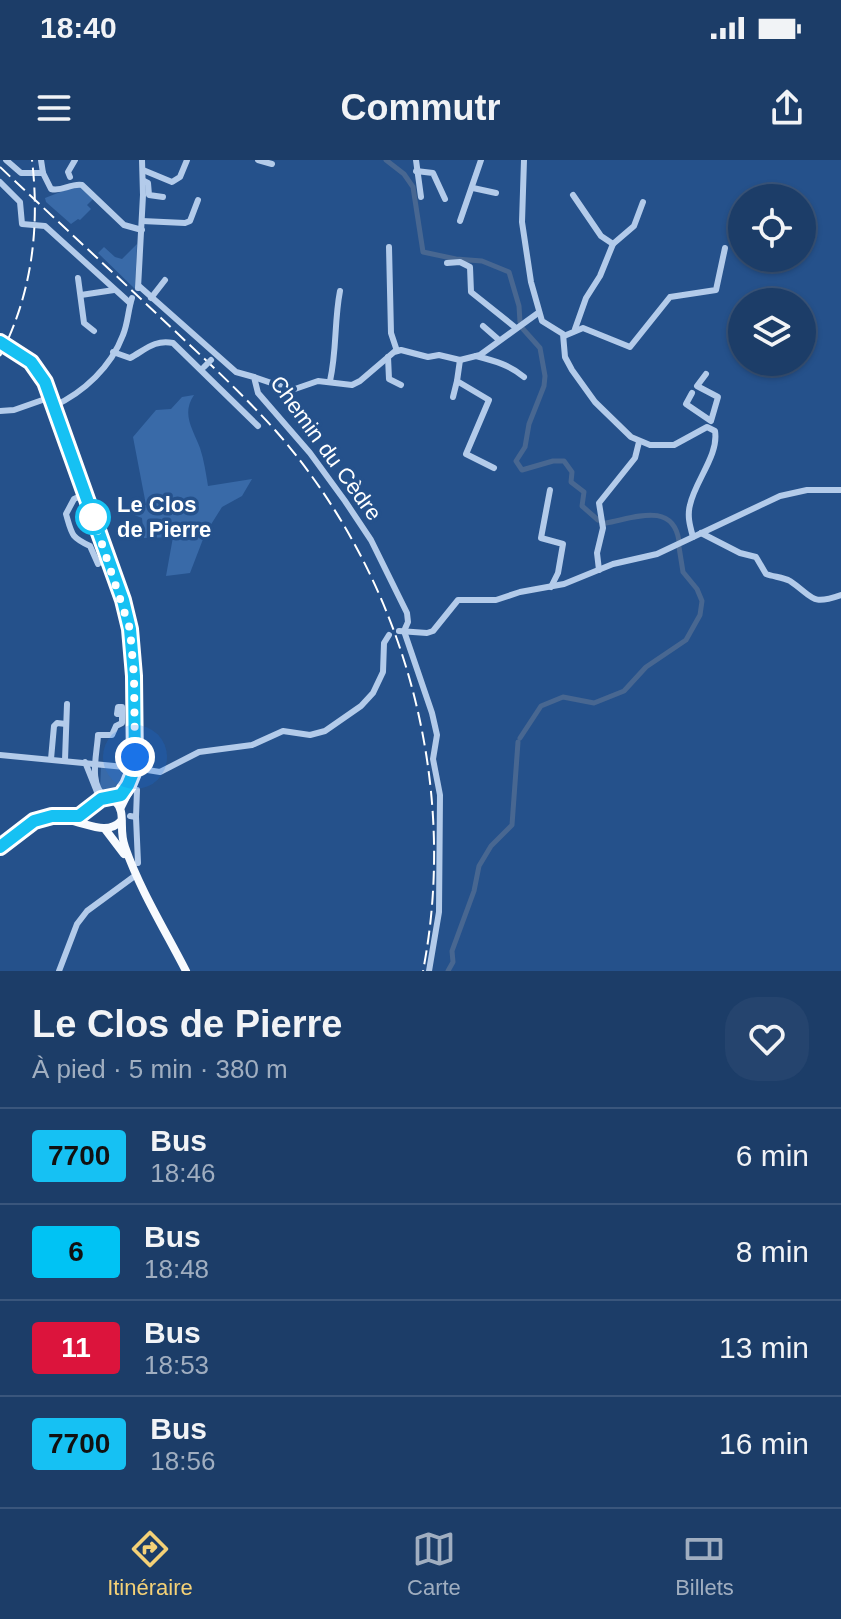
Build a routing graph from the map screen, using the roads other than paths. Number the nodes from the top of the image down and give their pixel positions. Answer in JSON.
{"nodes":[{"id":1,"x":6,"y":160,"type":"edge"},
{"id":2,"x":41,"y":160,"type":"edge"},
{"id":3,"x":75,"y":160,"type":"edge"},
{"id":4,"x":142,"y":160,"type":"edge"},
{"id":5,"x":187,"y":160,"type":"edge"},
{"id":6,"x":258,"y":160,"type":"edge"},
{"id":7,"x":416,"y":160,"type":"edge"},
{"id":8,"x":481,"y":160,"type":"edge"},
{"id":9,"x":525,"y":161,"type":"edge"},
{"id":10,"x":272,"y":164,"type":"dead end"},
{"id":11,"x":143,"y":170,"type":"junction"},
{"id":12,"x":416,"y":171,"type":"junction"},
{"id":13,"x":43,"y":173,"type":"junction"},
{"id":14,"x":70,"y":177,"type":"dead end"},
{"id":15,"x":143,"y":181,"type":"junction"},
{"id":16,"x":0,"y":182,"type":"edge"},
{"id":17,"x":473,"y":188,"type":"junction"},
{"id":18,"x":496,"y":193,"type":"dead end"},
{"id":19,"x":573,"y":195,"type":"dead end"},
{"id":20,"x":163,"y":197,"type":"dead end"},
{"id":21,"x":421,"y":197,"type":"dead end"},
{"id":22,"x":445,"y":199,"type":"dead end"},
{"id":23,"x":198,"y":200,"type":"dead end"},
{"id":24,"x":643,"y":202,"type":"dead end"},
{"id":25,"x":142,"y":221,"type":"junction"},
{"id":26,"x":460,"y":221,"type":"dead end"},
{"id":27,"x":142,"y":230,"type":"junction"},
{"id":28,"x":613,"y":244,"type":"junction"},
{"id":29,"x":389,"y":247,"type":"dead end"},
{"id":30,"x":725,"y":248,"type":"dead end"},
{"id":31,"x":447,"y":263,"type":"dead end"},
{"id":32,"x":78,"y":278,"type":"dead end"},
{"id":33,"x":165,"y":280,"type":"dead end"},
{"id":34,"x":114,"y":290,"type":"junction"},
{"id":35,"x":340,"y":291,"type":"dead end"},
{"id":36,"x":81,"y":295,"type":"junction"},
{"id":37,"x":151,"y":298,"type":"junction"},
{"id":38,"x":538,"y":313,"type":"junction"},
{"id":39,"x":483,"y":326,"type":"dead end"},
{"id":40,"x":516,"y":328,"type":"junction"},
{"id":41,"x":575,"y":329,"type":"junction"},
{"id":42,"x":94,"y":331,"type":"dead end"},
{"id":43,"x":564,"y":336,"type":"junction"},
{"id":44,"x":499,"y":340,"type":"junction"},
{"id":45,"x":14,"y":350,"type":"tunnel mouth"},
{"id":46,"x":397,"y":351,"type":"junction"},
{"id":47,"x":113,"y":352,"type":"junction"},
{"id":48,"x":476,"y":356,"type":"junction"},
{"id":49,"x":214,"y":357,"type":"junction"},
{"id":50,"x":388,"y":357,"type":"junction"},
{"id":51,"x":460,"y":360,"type":"junction"},
{"id":52,"x":203,"y":368,"type":"junction"},
{"id":53,"x":706,"y":374,"type":"dead end"},
{"id":54,"x":254,"y":377,"type":"junction"},
{"id":55,"x":524,"y":377,"type":"dead end"},
{"id":56,"x":330,"y":381,"type":"junction"},
{"id":57,"x":457,"y":381,"type":"junction"},
{"id":58,"x":401,"y":385,"type":"dead end"},
{"id":59,"x":692,"y":393,"type":"dead end"},
{"id":60,"x":51,"y":397,"type":"junction"},
{"id":61,"x":453,"y":397,"type":"dead end"},
{"id":62,"x":54,"y":406,"type":"junction"},
{"id":63,"x":0,"y":411,"type":"edge"},
{"id":64,"x":258,"y":426,"type":"dead end"},
{"id":65,"x":639,"y":442,"type":"junction"},
{"id":66,"x":494,"y":468,"type":"dead end"},
{"id":67,"x":550,"y":490,"type":"dead end"},
{"id":68,"x":841,"y":490,"type":"edge"},
{"id":69,"x":85,"y":494,"type":"junction"},
{"id":70,"x":701,"y":533,"type":"junction"},
{"id":71,"x":693,"y":537,"type":"junction"},
{"id":72,"x":98,"y":564,"type":"dead end"},
{"id":73,"x":599,"y":570,"type":"junction"},
{"id":74,"x":551,"y":587,"type":"junction"},
{"id":75,"x":841,"y":595,"type":"edge"},
{"id":76,"x":402,"y":631,"type":"junction"},
{"id":77,"x":389,"y":635,"type":"dead end"},
{"id":78,"x":67,"y":704,"type":"dead end"},
{"id":79,"x":122,"y":714,"type":"dead end"},
{"id":80,"x":66,"y":724,"type":"junction"},
{"id":81,"x":0,"y":755,"type":"edge"},
{"id":82,"x":51,"y":759,"type":"junction"},
{"id":83,"x":65,"y":760,"type":"junction"},
{"id":84,"x":85,"y":762,"type":"junction"},
{"id":85,"x":96,"y":763,"type":"junction"},
{"id":86,"x":135,"y":769,"type":"junction"},
{"id":87,"x":137,"y":790,"type":"dead end"},
{"id":88,"x":109,"y":798,"type":"junction"},
{"id":89,"x":95,"y":804,"type":"junction"},
{"id":90,"x":125,"y":815,"type":"junction"},
{"id":91,"x":24,"y":827,"type":"junction"},
{"id":92,"x":102,"y":828,"type":"junction"},
{"id":93,"x":0,"y":847,"type":"edge"},
{"id":94,"x":135,"y":864,"type":"junction"},
{"id":95,"x":136,"y":875,"type":"junction"},
{"id":96,"x":59,"y":971,"type":"edge"},
{"id":97,"x":186,"y":971,"type":"edge"},
{"id":98,"x":429,"y":971,"type":"edge"}],
"edges":[{"from":1,"to":13,"type":"street"},
{"from":2,"to":13,"type":"street"},
{"from":3,"to":14,"type":"street"},
{"from":4,"to":11,"type":"street"},
{"from":5,"to":11,"type":"street"},
{"from":6,"to":10,"type":"street"},
{"from":7,"to":12,"type":"street"},
{"from":8,"to":17,"type":"street"},
{"from":9,"to":38,"type":"street"},
{"from":11,"to":15,"type":"street"},
{"from":12,"to":21,"type":"street"},
{"from":12,"to":22,"type":"street"},
{"from":13,"to":27,"type":"street"},
{"from":15,"to":20,"type":"street"},
{"from":15,"to":25,"type":"street"},
{"from":16,"to":34,"type":"street"},
{"from":17,"to":18,"type":"street"},
{"from":17,"to":26,"type":"street"},
{"from":19,"to":28,"type":"street"},
{"from":23,"to":25,"type":"street"},
{"from":24,"to":28,"type":"street"},
{"from":25,"to":27,"type":"street"},
{"from":27,"to":37,"type":"street","name":"Chemin du Cèdre"},
{"from":28,"to":41,"type":"street"},
{"from":29,"to":46,"type":"street"},
{"from":30,"to":41,"type":"street"},
{"from":31,"to":40,"type":"street"},
{"from":32,"to":36,"type":"street"},
{"from":33,"to":37,"type":"street"},
{"from":34,"to":36,"type":"street"},
{"from":34,"to":47,"type":"street"},
{"from":35,"to":56,"type":"street"},
{"from":36,"to":42,"type":"street"},
{"from":37,"to":49,"type":"street","name":"Chemin du Cèdre"},
{"from":38,"to":40,"type":"street"},
{"from":38,"to":43,"type":"street"},
{"from":39,"to":44,"type":"street"},
{"from":40,"to":44,"type":"street"},
{"from":41,"to":43,"type":"street"},
{"from":43,"to":65,"type":"street"},
{"from":44,"to":48,"type":"street"},
{"from":45,"to":60,"type":"main road"},
{"from":46,"to":50,"type":"street"},
{"from":46,"to":51,"type":"street"},
{"from":47,"to":52,"type":"street"},
{"from":47,"to":62,"type":"street"},
{"from":48,"to":51,"type":"street"},
{"from":48,"to":55,"type":"street"},
{"from":49,"to":52,"type":"street","bridge":true},
{"from":49,"to":54,"type":"street","name":"Chemin du Cèdre"},
{"from":50,"to":56,"type":"street"},
{"from":50,"to":58,"type":"street"},
{"from":51,"to":57,"type":"street"},
{"from":52,"to":64,"type":"street"},
{"from":53,"to":59,"type":"street"},
{"from":54,"to":56,"type":"street"},
{"from":54,"to":76,"type":"street","name":"Chemin du Cèdre"},
{"from":57,"to":61,"type":"street"},
{"from":57,"to":66,"type":"street"},
{"from":60,"to":62,"type":"main road"},
{"from":60,"to":63,"type":"street"},
{"from":62,"to":69,"type":"main road"},
{"from":65,"to":71,"type":"street"},
{"from":65,"to":73,"type":"street"},
{"from":67,"to":74,"type":"street"},
{"from":68,"to":70,"type":"street"},
{"from":69,"to":72,"type":"street"},
{"from":69,"to":86,"type":"main road"},
{"from":70,"to":71,"type":"street"},
{"from":70,"to":75,"type":"street"},
{"from":71,"to":73,"type":"street"},
{"from":73,"to":74,"type":"street"},
{"from":74,"to":76,"type":"street"},
{"from":76,"to":98,"type":"street","name":"Chemin du Cèdre"},
{"from":77,"to":86,"type":"street"},
{"from":78,"to":80,"type":"street"},
{"from":79,"to":85,"type":"street"},
{"from":80,"to":82,"type":"street"},
{"from":80,"to":83,"type":"street"},
{"from":81,"to":82,"type":"street"},
{"from":82,"to":83,"type":"street"},
{"from":83,"to":84,"type":"street"},
{"from":84,"to":85,"type":"street"},
{"from":84,"to":89,"type":"street"},
{"from":85,"to":86,"type":"street"},
{"from":85,"to":88,"type":"street"},
{"from":86,"to":88,"type":"main road"},
{"from":86,"to":90,"type":"main road"},
{"from":87,"to":90,"type":"street"},
{"from":88,"to":89,"type":"main road"},
{"from":88,"to":90,"type":"main road"},
{"from":89,"to":91,"type":"main road"},
{"from":89,"to":92,"type":"main road"},
{"from":90,"to":92,"type":"main road"},
{"from":90,"to":94,"type":"street"},
{"from":90,"to":94,"type":"main road"},
{"from":91,"to":92,"type":"main road"},
{"from":91,"to":93,"type":"main road"},
{"from":92,"to":94,"type":"main road"},
{"from":94,"to":95,"type":"main road"},
{"from":95,"to":96,"type":"street"},
{"from":95,"to":97,"type":"main road"}]}
